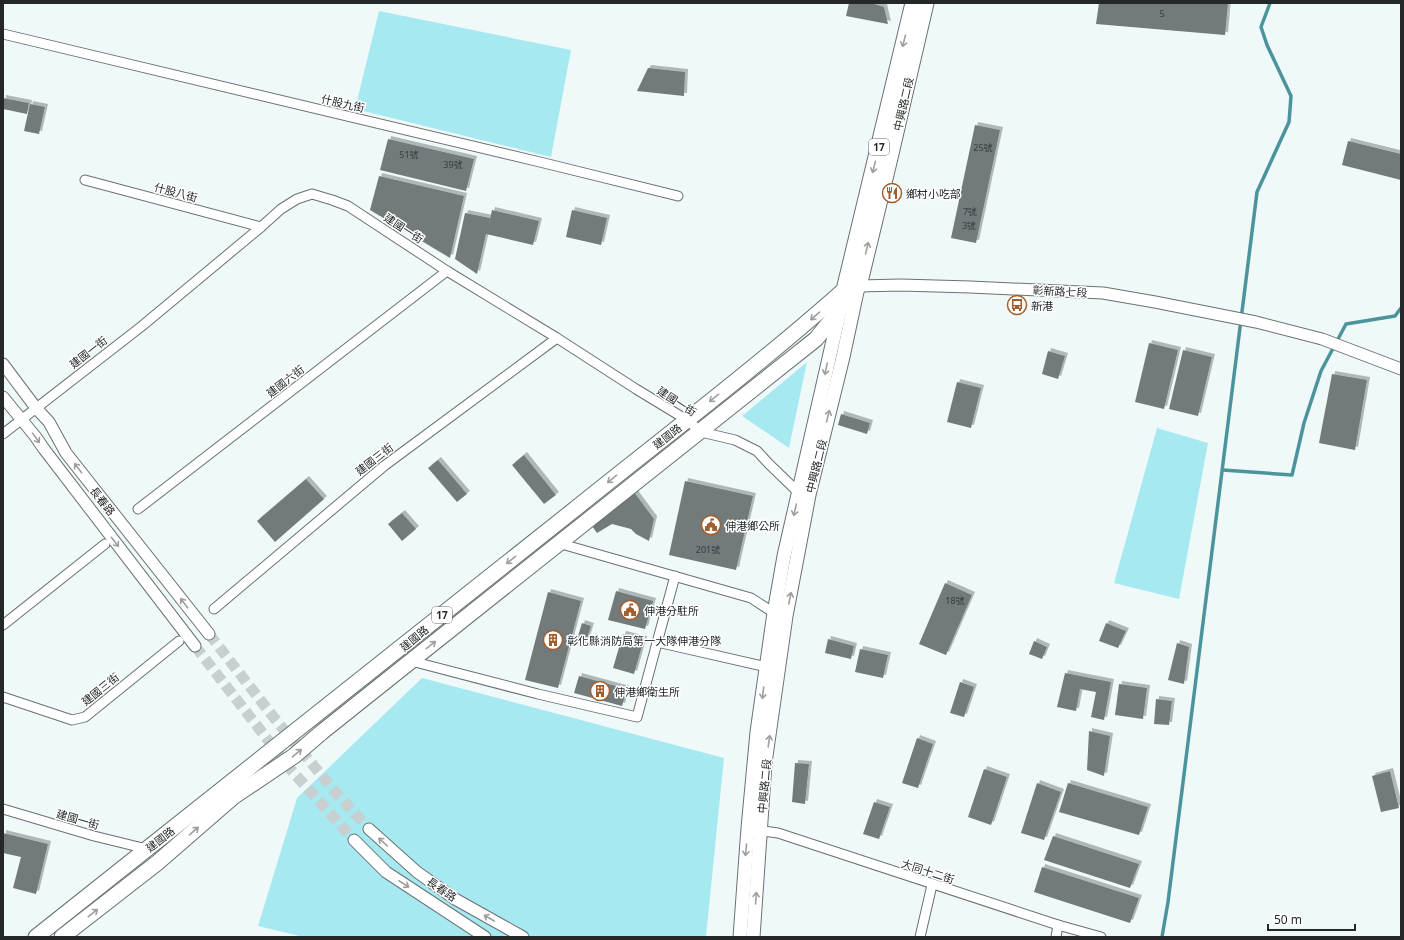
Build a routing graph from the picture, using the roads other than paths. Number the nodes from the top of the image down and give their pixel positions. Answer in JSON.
{"nodes":[{"id":1,"x":914,"y":3,"type":"edge"},
{"id":2,"x":926,"y":3,"type":"edge"},
{"id":3,"x":3,"y":34,"type":"edge"},
{"id":4,"x":85,"y":180,"type":"dead end"},
{"id":5,"x":678,"y":196,"type":"dead end"},
{"id":6,"x":261,"y":227,"type":"junction"},
{"id":7,"x":447,"y":271,"type":"junction"},
{"id":8,"x":852,"y":288,"type":"junction"},
{"id":9,"x":840,"y":308,"type":"junction"},
{"id":10,"x":557,"y":338,"type":"junction"},
{"id":11,"x":3,"y":364,"type":"edge"},
{"id":12,"x":1401,"y":369,"type":"edge"},
{"id":13,"x":3,"y":397,"type":"edge"},
{"id":14,"x":36,"y":408,"type":"junction"},
{"id":15,"x":21,"y":420,"type":"junction"},
{"id":16,"x":687,"y":420,"type":"junction"},
{"id":17,"x":700,"y":432,"type":"junction"},
{"id":18,"x":3,"y":434,"type":"edge"},
{"id":19,"x":804,"y":494,"type":"junction"},
{"id":20,"x":138,"y":509,"type":"dead end"},
{"id":21,"x":558,"y":543,"type":"junction"},
{"id":22,"x":105,"y":544,"type":"dead end"},
{"id":23,"x":675,"y":576,"type":"junction"},
{"id":24,"x":214,"y":609,"type":"dead end"},
{"id":25,"x":780,"y":614,"type":"junction"},
{"id":26,"x":3,"y":625,"type":"edge"},
{"id":27,"x":209,"y":634,"type":"tunnel mouth"},
{"id":28,"x":179,"y":641,"type":"dead end"},
{"id":29,"x":657,"y":642,"type":"junction"},
{"id":30,"x":195,"y":646,"type":"tunnel mouth"},
{"id":31,"x":411,"y":661,"type":"junction"},
{"id":32,"x":772,"y":669,"type":"junction"},
{"id":33,"x":3,"y":697,"type":"edge"},
{"id":34,"x":3,"y":809,"type":"edge"},
{"id":35,"x":748,"y":828,"type":"junction"},
{"id":36,"x":369,"y":829,"type":"tunnel mouth"},
{"id":37,"x":761,"y":832,"type":"junction"},
{"id":38,"x":354,"y":840,"type":"tunnel mouth"},
{"id":39,"x":147,"y":849,"type":"junction"},
{"id":40,"x":932,"y":885,"type":"junction"},
{"id":41,"x":1058,"y":925,"type":"junction"},
{"id":42,"x":36,"y":937,"type":"edge"},
{"id":43,"x":62,"y":937,"type":"edge"},
{"id":44,"x":485,"y":937,"type":"edge"},
{"id":45,"x":523,"y":937,"type":"edge"},
{"id":46,"x":740,"y":937,"type":"edge"},
{"id":47,"x":753,"y":937,"type":"edge"},
{"id":48,"x":920,"y":937,"type":"edge"},
{"id":49,"x":1056,"y":937,"type":"edge"},
{"id":50,"x":1101,"y":937,"type":"edge"}],
"edges":[{"from":1,"to":8,"type":"main road","name":"中興路二段","number":"17","one_way":true},
{"from":8,"to":2,"type":"main road","name":"中興路二段","number":"17","one_way":true},
{"from":3,"to":5,"type":"street","name":"什股九街"},
{"from":4,"to":6,"type":"street","name":"什股八街"},
{"from":6,"to":7,"type":"street","name":"建國一街"},
{"from":6,"to":14,"type":"street","name":"建國一街"},
{"from":7,"to":10,"type":"street","name":"建國一街"},
{"from":7,"to":20,"type":"street","name":"建國六街"},
{"from":8,"to":9,"type":"main road","name":"建國路","number":"17"},
{"from":8,"to":12,"type":"street","name":"彰新路七段"},
{"from":8,"to":16,"type":"main road","name":"建國路","number":"17","one_way":true},
{"from":19,"to":8,"type":"main road","name":"中興路二段","one_way":true},
{"from":9,"to":17,"type":"main road","name":"建國路","number":"17"},
{"from":9,"to":19,"type":"main road","name":"中興路二段","one_way":true},
{"from":10,"to":16,"type":"street","name":"建國一街"},
{"from":10,"to":24,"type":"street","name":"建國三街"},
{"from":11,"to":14,"type":"street","name":"長春路"},
{"from":13,"to":15,"type":"street","name":"長春路"},
{"from":14,"to":15,"type":"street","name":"建國一街"},
{"from":27,"to":14,"type":"street","name":"長春路","one_way":true},
{"from":15,"to":18,"type":"street","name":"建國一街"},
{"from":15,"to":30,"type":"street","name":"長春路","one_way":true},
{"from":16,"to":17,"type":"street","name":"建國一街"},
{"from":16,"to":39,"type":"main road","name":"建國路","number":"17","one_way":true},
{"from":17,"to":19,"type":"street","name":"建國一街"},
{"from":17,"to":21,"type":"main road","name":"建國路","number":"17"},
{"from":19,"to":25,"type":"main road","name":"中興路二段"},
{"from":21,"to":23,"type":"street"},
{"from":31,"to":21,"type":"main road","name":"建國路","number":"17","one_way":true},
{"from":22,"to":26,"type":"street"},
{"from":23,"to":25,"type":"street"},
{"from":23,"to":29,"type":"street"},
{"from":25,"to":32,"type":"main road","name":"中興路二段"},
{"from":28,"to":33,"type":"street","name":"建國三街"},
{"from":29,"to":31,"type":"street"},
{"from":29,"to":32,"type":"street"},
{"from":43,"to":31,"type":"main road","name":"建國路","number":"17","one_way":true},
{"from":32,"to":35,"type":"main road","name":"中興路二段","one_way":true},
{"from":37,"to":32,"type":"main road","name":"中興路二段","one_way":true},
{"from":34,"to":39,"type":"street","name":"建國一街"},
{"from":35,"to":37,"type":"street","name":"大同十二街"},
{"from":35,"to":46,"type":"main road","name":"中興路二段","one_way":true},
{"from":45,"to":36,"type":"street","name":"長春路","one_way":true},
{"from":37,"to":40,"type":"street","name":"大同十二街"},
{"from":47,"to":37,"type":"main road","name":"中興路二段","one_way":true},
{"from":38,"to":44,"type":"street","name":"長春路","one_way":true},
{"from":39,"to":42,"type":"main road","name":"建國路","number":"17"},
{"from":40,"to":41,"type":"street","name":"大同十二街"},
{"from":40,"to":48,"type":"street"},
{"from":41,"to":49,"type":"street"},
{"from":41,"to":50,"type":"street","name":"大同十二街"}]}
